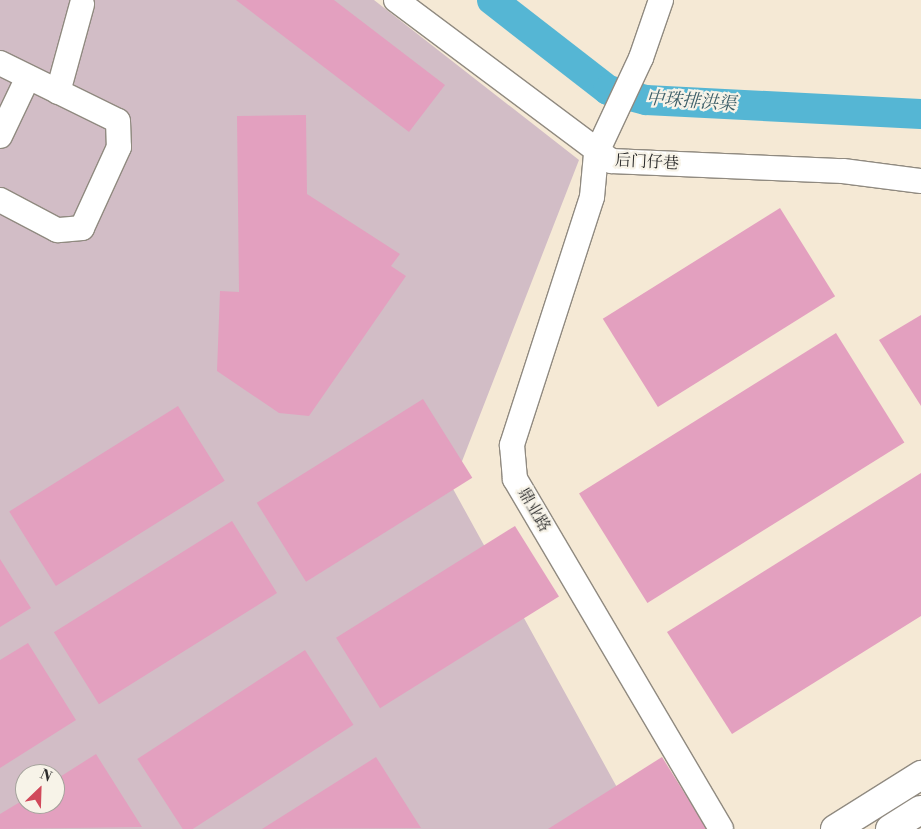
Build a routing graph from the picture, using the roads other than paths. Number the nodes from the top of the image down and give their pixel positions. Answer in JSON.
{"nodes":[{"id":1,"x":396,"y":0,"type":"edge"},
{"id":2,"x":661,"y":0,"type":"edge"},
{"id":3,"x":82,"y":4,"type":"dead end"},
{"id":4,"x":0,"y":63,"type":"edge"},
{"id":5,"x":28,"y":77,"type":"junction"},
{"id":6,"x":58,"y":92,"type":"junction"},
{"id":7,"x":0,"y":136,"type":"edge"},
{"id":8,"x":596,"y":154,"type":"junction"},
{"id":9,"x":921,"y":181,"type":"edge"},
{"id":10,"x":0,"y":200,"type":"edge"},
{"id":11,"x":921,"y":775,"type":"edge"},
{"id":12,"x":921,"y":810,"type":"edge"},
{"id":13,"x":721,"y":829,"type":"edge"},
{"id":14,"x":835,"y":829,"type":"edge"},
{"id":15,"x":890,"y":829,"type":"edge"}],
"edges":[{"from":1,"to":8,"type":"street","name":"后门仔巷"},
{"from":2,"to":8,"type":"street","name":"鼎业路"},
{"from":3,"to":6,"type":"street"},
{"from":4,"to":5,"type":"street"},
{"from":5,"to":6,"type":"street"},
{"from":5,"to":7,"type":"street"},
{"from":6,"to":10,"type":"street"},
{"from":8,"to":9,"type":"street","name":"后门仔巷"},
{"from":8,"to":13,"type":"street","name":"鼎业路"},
{"from":11,"to":14,"type":"main road"},
{"from":12,"to":15,"type":"main road"}]}
